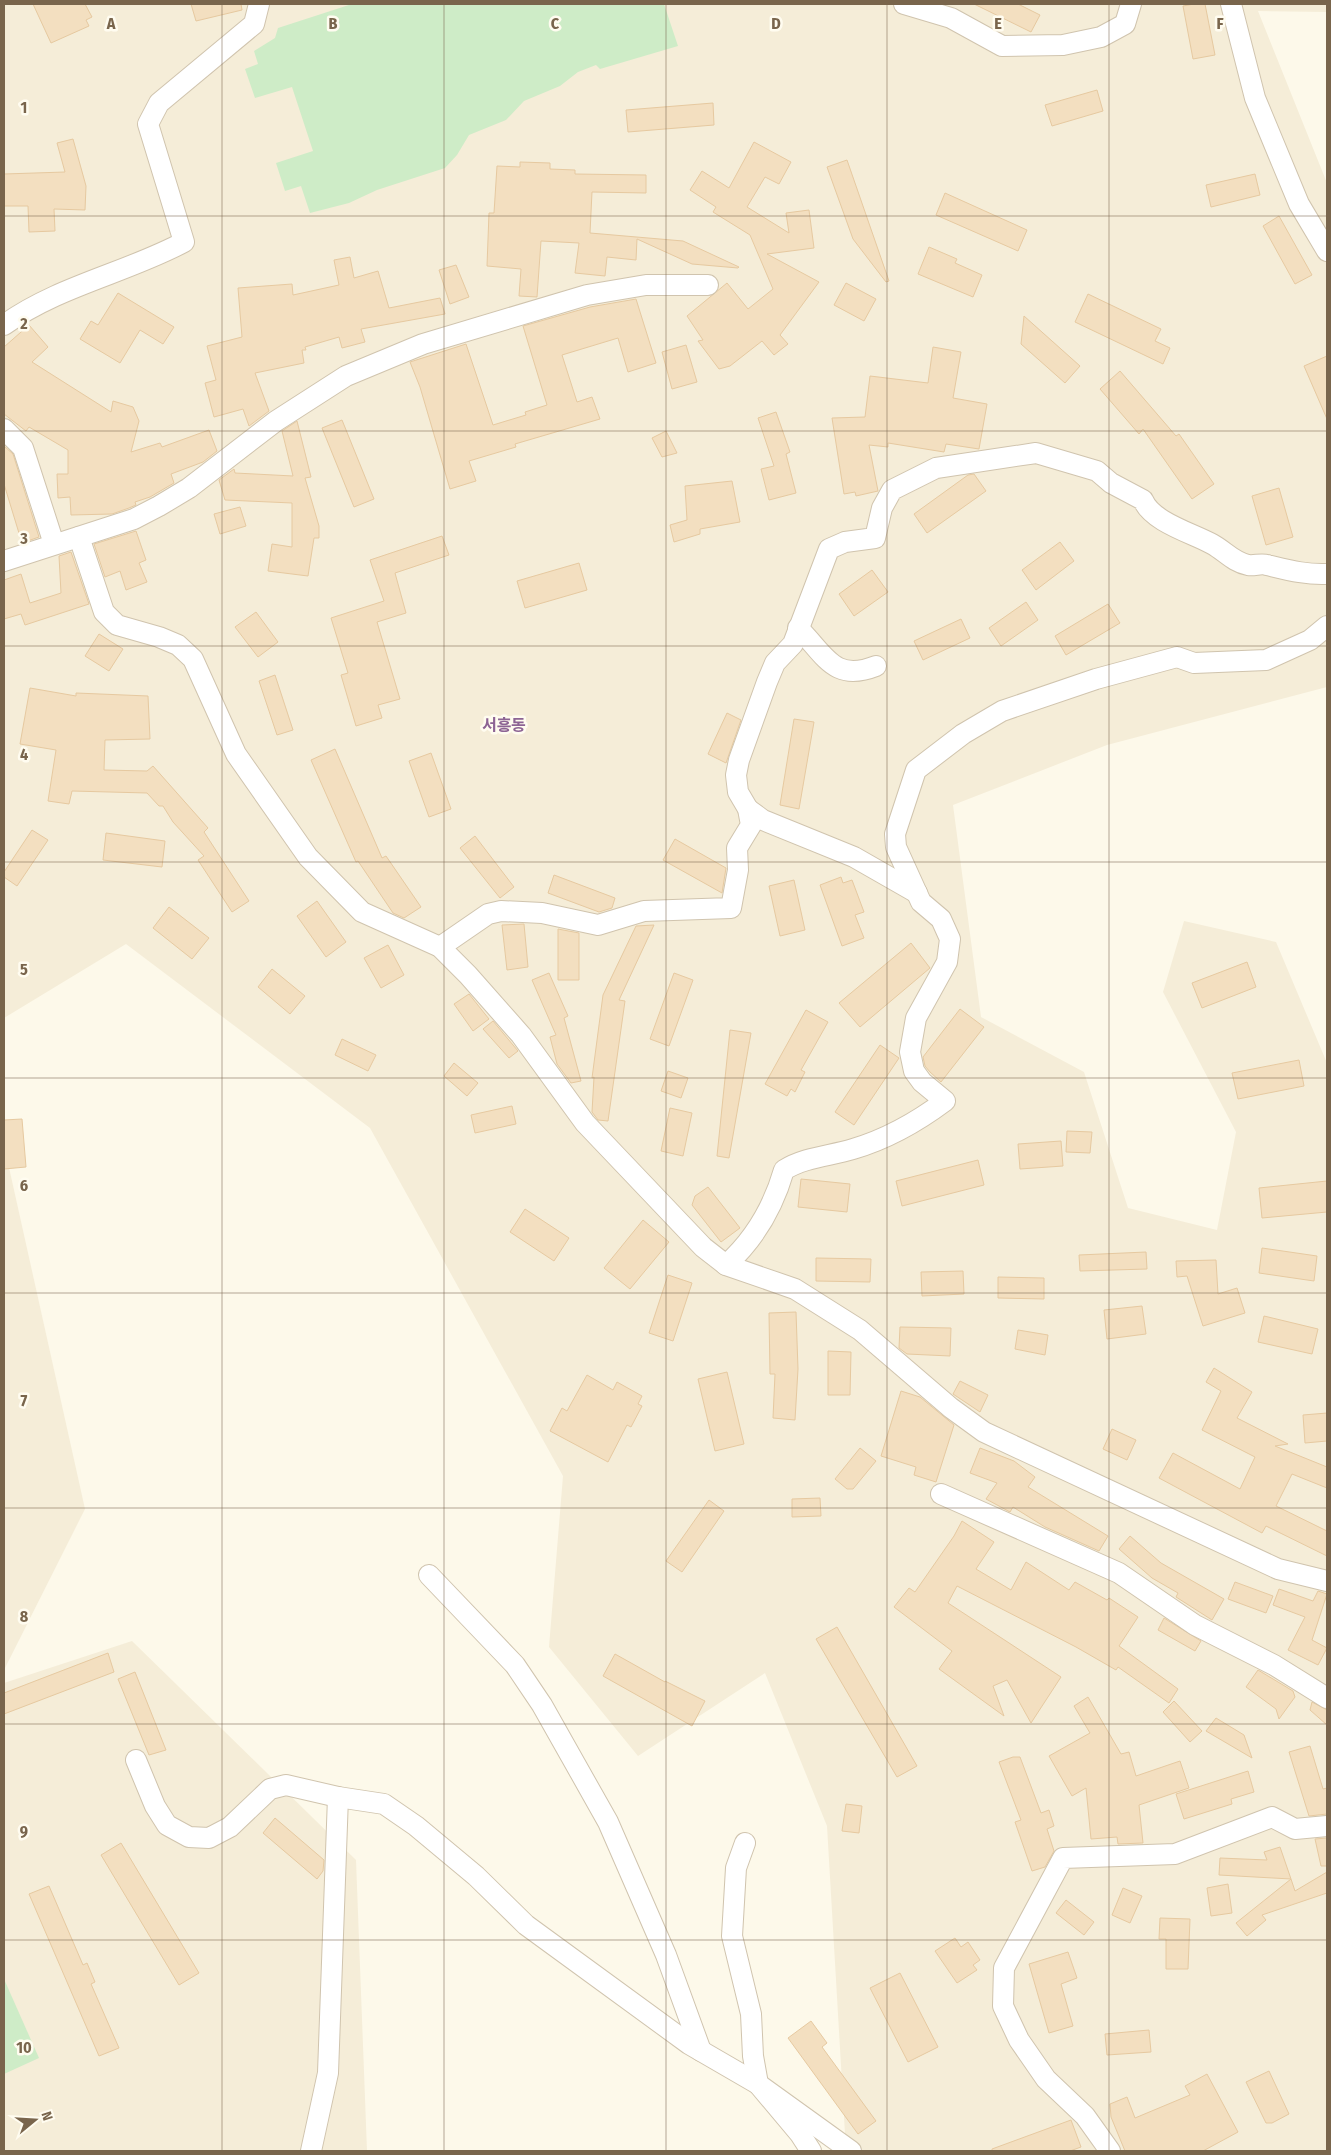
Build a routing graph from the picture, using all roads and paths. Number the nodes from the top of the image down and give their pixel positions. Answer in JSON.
{"nodes":[{"id":1,"x":259,"y":4,"type":"edge"},
{"id":2,"x":904,"y":4,"type":"edge"},
{"id":3,"x":1131,"y":4,"type":"edge"},
{"id":4,"x":1231,"y":4,"type":"edge"},
{"id":5,"x":1327,"y":251,"type":"edge"},
{"id":6,"x":708,"y":285,"type":"dead end"},
{"id":7,"x":4,"y":325,"type":"edge"},
{"id":8,"x":4,"y":429,"type":"edge"},
{"id":9,"x":78,"y":537,"type":"junction"},
{"id":10,"x":54,"y":544,"type":"junction"},
{"id":11,"x":4,"y":561,"type":"edge"},
{"id":12,"x":1327,"y":574,"type":"edge"},
{"id":13,"x":1327,"y":626,"type":"edge"},
{"id":14,"x":798,"y":628,"type":"junction"},
{"id":15,"x":876,"y":666,"type":"dead end"},
{"id":16,"x":748,"y":809,"type":"junction"},
{"id":17,"x":917,"y":893,"type":"junction"},
{"id":18,"x":440,"y":947,"type":"junction"},
{"id":19,"x":726,"y":1265,"type":"junction"},
{"id":20,"x":941,"y":1494,"type":"dead end"},
{"id":21,"x":430,"y":1574,"type":"dead end"},
{"id":22,"x":1327,"y":1580,"type":"edge"},
{"id":23,"x":1327,"y":1698,"type":"edge"},
{"id":24,"x":136,"y":1760,"type":"dead end"},
{"id":25,"x":338,"y":1797,"type":"junction"},
{"id":26,"x":1327,"y":1826,"type":"edge"},
{"id":27,"x":745,"y":1843,"type":"dead end"},
{"id":28,"x":701,"y":2051,"type":"junction"},
{"id":29,"x":758,"y":2084,"type":"junction"},
{"id":30,"x":311,"y":2151,"type":"edge"},
{"id":31,"x":811,"y":2151,"type":"edge"},
{"id":32,"x":851,"y":2151,"type":"edge"},
{"id":33,"x":1110,"y":2151,"type":"edge"}],
"edges":[{"from":1,"to":7,"type":"street"},
{"from":2,"to":3,"type":"street"},
{"from":4,"to":5,"type":"street"},
{"from":6,"to":9,"type":"street"},
{"from":8,"to":10,"type":"street"},
{"from":9,"to":10,"type":"street"},
{"from":9,"to":18,"type":"street"},
{"from":10,"to":11,"type":"street"},
{"from":12,"to":14,"type":"street"},
{"from":13,"to":17,"type":"street"},
{"from":14,"to":15,"type":"street"},
{"from":14,"to":16,"type":"street"},
{"from":16,"to":17,"type":"street"},
{"from":16,"to":18,"type":"street"},
{"from":17,"to":19,"type":"street"},
{"from":18,"to":19,"type":"street"},
{"from":19,"to":22,"type":"street"},
{"from":20,"to":23,"type":"street"},
{"from":21,"to":28,"type":"street"},
{"from":24,"to":25,"type":"street"},
{"from":25,"to":28,"type":"street"},
{"from":25,"to":30,"type":"street"},
{"from":26,"to":33,"type":"street"},
{"from":27,"to":29,"type":"street"},
{"from":28,"to":29,"type":"street"},
{"from":29,"to":31,"type":"street"},
{"from":29,"to":32,"type":"street"}]}
